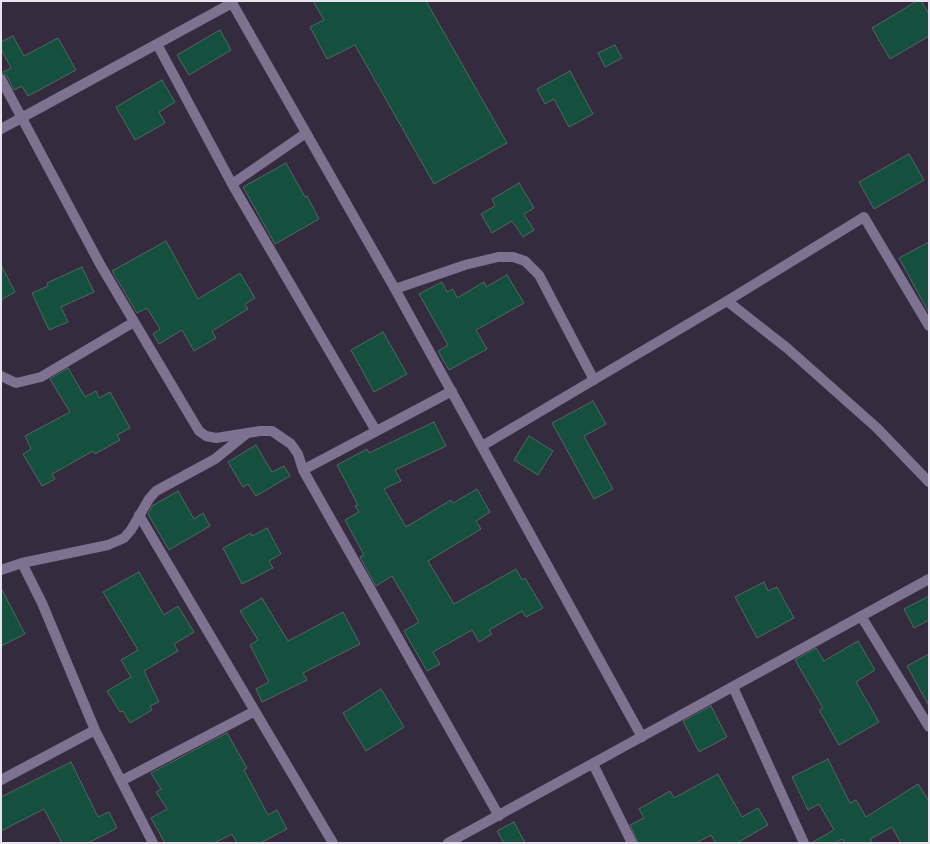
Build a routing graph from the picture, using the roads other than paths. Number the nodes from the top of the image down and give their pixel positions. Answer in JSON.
{"nodes":[{"id":1,"x":232,"y":2,"type":"edge"},
{"id":2,"x":157,"y":44,"type":"junction"},
{"id":3,"x":1,"y":79,"type":"edge"},
{"id":4,"x":21,"y":118,"type":"junction"},
{"id":5,"x":1,"y":129,"type":"edge"},
{"id":6,"x":306,"y":133,"type":"junction"},
{"id":7,"x":232,"y":184,"type":"junction"},
{"id":8,"x":395,"y":289,"type":"junction"},
{"id":9,"x":727,"y":301,"type":"junction"},
{"id":10,"x":134,"y":322,"type":"junction"},
{"id":11,"x":929,"y":326,"type":"edge"},
{"id":12,"x":1,"y":376,"type":"edge"},
{"id":13,"x":594,"y":380,"type":"junction"},
{"id":14,"x":452,"y":392,"type":"junction"},
{"id":15,"x":376,"y":431,"type":"junction"},
{"id":16,"x":246,"y":434,"type":"junction"},
{"id":17,"x":482,"y":446,"type":"junction"},
{"id":18,"x":303,"y":470,"type":"junction"},
{"id":19,"x":929,"y":482,"type":"edge"},
{"id":20,"x":139,"y":515,"type":"junction"},
{"id":21,"x":22,"y":563,"type":"junction"},
{"id":22,"x":1,"y":570,"type":"edge"},
{"id":23,"x":929,"y":579,"type":"edge"},
{"id":24,"x":862,"y":616,"type":"junction"},
{"id":25,"x":733,"y":687,"type":"junction"},
{"id":26,"x":255,"y":711,"type":"junction"},
{"id":27,"x":929,"y":727,"type":"edge"},
{"id":28,"x":95,"y":730,"type":"junction"},
{"id":29,"x":642,"y":737,"type":"junction"},
{"id":30,"x":593,"y":764,"type":"junction"},
{"id":31,"x":1,"y":780,"type":"edge"},
{"id":32,"x":121,"y":781,"type":"junction"},
{"id":33,"x":499,"y":816,"type":"junction"},
{"id":34,"x":153,"y":843,"type":"edge"},
{"id":35,"x":333,"y":843,"type":"edge"},
{"id":36,"x":448,"y":843,"type":"edge"},
{"id":37,"x":632,"y":843,"type":"edge"},
{"id":38,"x":804,"y":843,"type":"edge"}],
"edges":[{"from":1,"to":2,"type":"street"},
{"from":1,"to":6,"type":"street"},
{"from":2,"to":4,"type":"street"},
{"from":2,"to":7,"type":"street"},
{"from":3,"to":4,"type":"street"},
{"from":4,"to":5,"type":"street"},
{"from":4,"to":10,"type":"street"},
{"from":6,"to":7,"type":"street"},
{"from":6,"to":8,"type":"street"},
{"from":7,"to":15,"type":"street"},
{"from":8,"to":13,"type":"street"},
{"from":8,"to":14,"type":"street"},
{"from":9,"to":11,"type":"street"},
{"from":9,"to":13,"type":"street"},
{"from":9,"to":19,"type":"street"},
{"from":10,"to":12,"type":"street"},
{"from":10,"to":16,"type":"street"},
{"from":13,"to":17,"type":"street"},
{"from":14,"to":15,"type":"street"},
{"from":14,"to":17,"type":"street"},
{"from":15,"to":18,"type":"street"},
{"from":16,"to":18,"type":"street"},
{"from":16,"to":20,"type":"street"},
{"from":17,"to":29,"type":"street"},
{"from":18,"to":33,"type":"street"},
{"from":20,"to":21,"type":"street"},
{"from":20,"to":26,"type":"street"},
{"from":21,"to":22,"type":"street"},
{"from":21,"to":28,"type":"street"},
{"from":23,"to":24,"type":"street"},
{"from":24,"to":25,"type":"street"},
{"from":24,"to":27,"type":"street"},
{"from":25,"to":29,"type":"street"},
{"from":25,"to":38,"type":"street"},
{"from":26,"to":32,"type":"street"},
{"from":26,"to":35,"type":"street"},
{"from":28,"to":31,"type":"street"},
{"from":28,"to":32,"type":"street"},
{"from":29,"to":30,"type":"street"},
{"from":30,"to":33,"type":"street"},
{"from":30,"to":37,"type":"street"},
{"from":32,"to":34,"type":"street"},
{"from":33,"to":36,"type":"street"}]}
